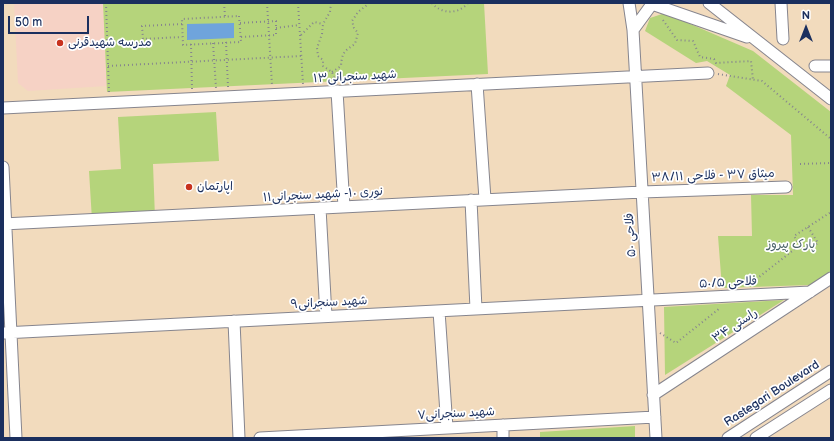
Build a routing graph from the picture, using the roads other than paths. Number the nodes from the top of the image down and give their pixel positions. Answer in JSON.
{"nodes":[{"id":1,"x":629,"y":3,"type":"edge"},
{"id":2,"x":652,"y":3,"type":"edge"},
{"id":3,"x":656,"y":3,"type":"edge"},
{"id":4,"x":709,"y":3,"type":"edge"},
{"id":5,"x":781,"y":3,"type":"edge"},
{"id":6,"x":633,"y":30,"type":"junction"},
{"id":7,"x":783,"y":39,"type":"dead end"},
{"id":8,"x":758,"y":41,"type":"junction"},
{"id":9,"x":816,"y":66,"type":"dead end"},
{"id":10,"x":831,"y":66,"type":"edge"},
{"id":11,"x":708,"y":73,"type":"road end"},
{"id":12,"x":635,"y":76,"type":"junction"},
{"id":13,"x":477,"y":84,"type":"junction"},
{"id":14,"x":338,"y":91,"type":"junction"},
{"id":15,"x":831,"y":99,"type":"edge"},
{"id":16,"x":3,"y":108,"type":"edge"},
{"id":17,"x":3,"y":167,"type":"edge"},
{"id":18,"x":786,"y":187,"type":"dead end"},
{"id":19,"x":642,"y":192,"type":"junction"},
{"id":20,"x":470,"y":200,"type":"junction"},
{"id":21,"x":484,"y":200,"type":"junction"},
{"id":22,"x":344,"y":207,"type":"junction"},
{"id":23,"x":320,"y":208,"type":"junction"},
{"id":24,"x":5,"y":224,"type":"edge"},
{"id":25,"x":831,"y":278,"type":"edge"},
{"id":26,"x":810,"y":292,"type":"junction"},
{"id":27,"x":648,"y":300,"type":"junction"},
{"id":28,"x":476,"y":309,"type":"junction"},
{"id":29,"x":439,"y":311,"type":"junction"},
{"id":30,"x":326,"y":316,"type":"junction"},
{"id":31,"x":234,"y":321,"type":"junction"},
{"id":32,"x":7,"y":332,"type":"edge"},
{"id":33,"x":831,"y":372,"type":"edge"},
{"id":34,"x":831,"y":390,"type":"edge"},
{"id":35,"x":653,"y":395,"type":"junction"},
{"id":36,"x":655,"y":417,"type":"junction"},
{"id":37,"x":503,"y":425,"type":"junction"},
{"id":38,"x":447,"y":428,"type":"junction"},
{"id":39,"x":294,"y":437,"type":"edge"},
{"id":40,"x":16,"y":438,"type":"edge"},
{"id":41,"x":238,"y":438,"type":"edge"},
{"id":42,"x":260,"y":438,"type":"edge"},
{"id":43,"x":503,"y":438,"type":"edge"},
{"id":44,"x":656,"y":438,"type":"edge"},
{"id":45,"x":729,"y":438,"type":"edge"},
{"id":46,"x":756,"y":438,"type":"edge"}],
"edges":[{"from":1,"to":6,"type":"street","name":"فلاحی ۵۰"},
{"from":2,"to":3,"type":"street"},
{"from":2,"to":6,"type":"street"},
{"from":2,"to":8,"type":"street"},
{"from":4,"to":8,"type":"street"},
{"from":5,"to":7,"type":"street"},
{"from":6,"to":12,"type":"street","name":"فلاحی ۵۰"},
{"from":8,"to":15,"type":"street"},
{"from":9,"to":10,"type":"street"},
{"from":11,"to":12,"type":"street","name":"شهید سنجرانی۱۳"},
{"from":12,"to":13,"type":"street","name":"شهید سنجرانی۱۳"},
{"from":12,"to":19,"type":"street","name":"فلاحی ۵۰"},
{"from":13,"to":14,"type":"street","name":"شهید سنجرانی۱۳"},
{"from":13,"to":21,"type":"street"},
{"from":14,"to":16,"type":"street","name":"شهید سنجرانی۱۳"},
{"from":14,"to":22,"type":"street"},
{"from":17,"to":24,"type":"street"},
{"from":18,"to":19,"type":"street","name":"میثاق ۳۷ - فلاحی ۳۸/۱۱"},
{"from":19,"to":21,"type":"street","name":"نوری ۱۰- شهید سنجرانی۱۱"},
{"from":19,"to":27,"type":"street","name":"فلاحی ۵۰"},
{"from":20,"to":21,"type":"street","name":"نوری ۱۰- شهید سنجرانی۱۱"},
{"from":20,"to":22,"type":"street","name":"نوری ۱۰- شهید سنجرانی۱۱"},
{"from":20,"to":28,"type":"street"},
{"from":22,"to":23,"type":"street","name":"نوری ۱۰- شهید سنجرانی۱۱"},
{"from":23,"to":24,"type":"street","name":"نوری ۱۰- شهید سنجرانی۱۱"},
{"from":23,"to":30,"type":"street"},
{"from":24,"to":32,"type":"street"},
{"from":25,"to":26,"type":"street","name":"راستی ۳۴"},
{"from":26,"to":27,"type":"street","name":"فلاحی ۵۰/۵"},
{"from":26,"to":35,"type":"street","name":"راستی ۳۴"},
{"from":27,"to":28,"type":"street","name":"شهید سنجرانی۹"},
{"from":27,"to":35,"type":"street","name":"فلاحی ۵۰"},
{"from":28,"to":29,"type":"street","name":"شهید سنجرانی۹"},
{"from":29,"to":30,"type":"street","name":"شهید سنجرانی۹"},
{"from":29,"to":38,"type":"street"},
{"from":30,"to":31,"type":"street","name":"شهید سنجرانی۹"},
{"from":31,"to":32,"type":"street","name":"شهید سنجرانی۹"},
{"from":31,"to":41,"type":"street"},
{"from":32,"to":40,"type":"street"},
{"from":33,"to":45,"type":"street","name":"Rastegari Boulevard"},
{"from":34,"to":46,"type":"street"},
{"from":35,"to":36,"type":"street","name":"فلاحی ۵۰"},
{"from":36,"to":37,"type":"street","name":"شهید سنجرانی۷"},
{"from":36,"to":44,"type":"street","name":"فلاحی ۵۰"},
{"from":37,"to":38,"type":"street","name":"شهید سنجرانی۷"},
{"from":37,"to":43,"type":"street"},
{"from":38,"to":39,"type":"street","name":"شهید سنجرانی۷"},
{"from":39,"to":42,"type":"street","name":"شهید سنجرانی۷"}]}
